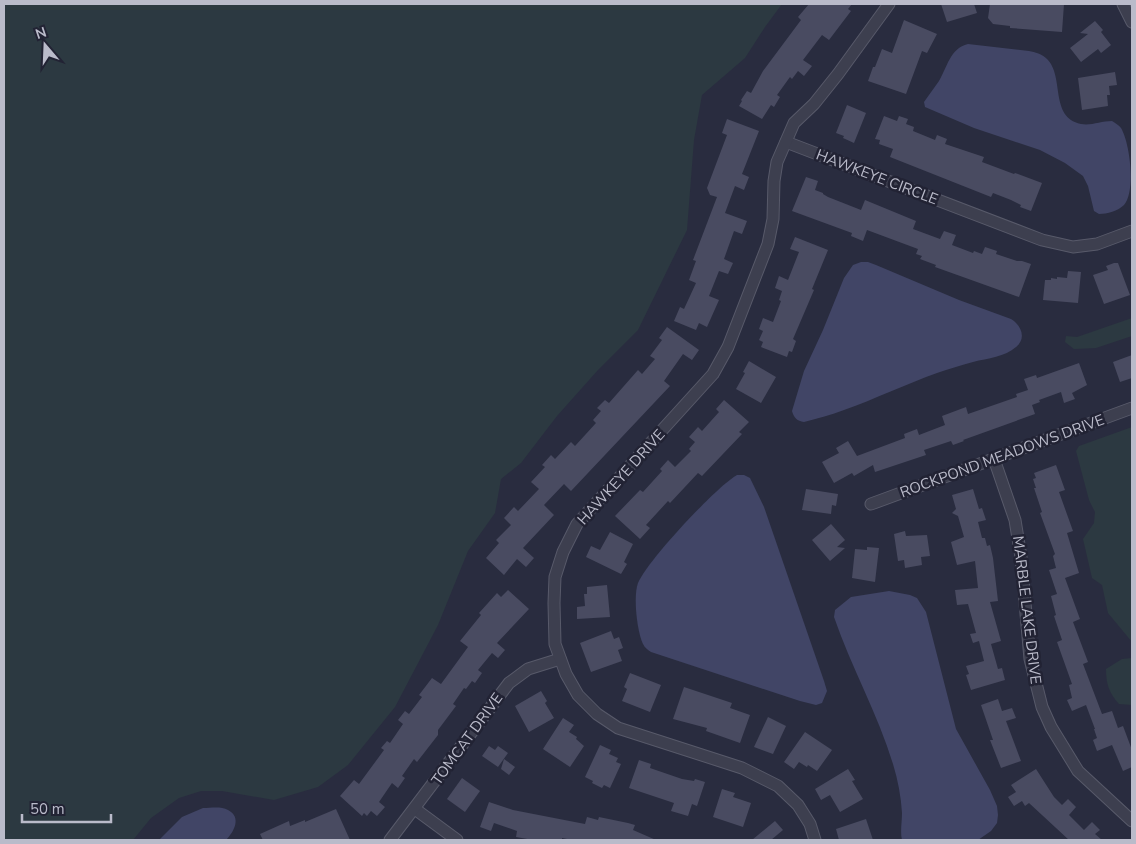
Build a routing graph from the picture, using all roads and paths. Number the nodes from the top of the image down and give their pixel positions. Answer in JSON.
{"nodes":[{"id":1,"x":888,"y":4,"type":"edge"},
{"id":2,"x":1123,"y":4,"type":"edge"},
{"id":3,"x":1132,"y":22,"type":"edge"},
{"id":4,"x":786,"y":142,"type":"junction"},
{"id":5,"x":1132,"y":231,"type":"edge"},
{"id":6,"x":1132,"y":408,"type":"edge"},
{"id":7,"x":994,"y":458,"type":"junction"},
{"id":8,"x":871,"y":504,"type":"dead end"},
{"id":9,"x":560,"y":659,"type":"junction"},
{"id":10,"x":415,"y":809,"type":"junction"},
{"id":11,"x":1132,"y":822,"type":"edge"},
{"id":12,"x":390,"y":840,"type":"edge"},
{"id":13,"x":457,"y":840,"type":"edge"},
{"id":14,"x":816,"y":840,"type":"edge"}],
"edges":[{"from":1,"to":4,"type":"street"},
{"from":2,"to":3,"type":"street"},
{"from":4,"to":5,"type":"street","name":"HAWKEYE CIRCLE"},
{"from":4,"to":9,"type":"street","name":"HAWKEYE DRIVE"},
{"from":6,"to":7,"type":"street","name":"ROCKPOND MEADOWS DRIVE"},
{"from":7,"to":8,"type":"street","name":"ROCKPOND MEADOWS DRIVE"},
{"from":7,"to":11,"type":"street","name":"MARBLE LAKE DRIVE"},
{"from":9,"to":10,"type":"street","name":"TOMCAT DRIVE"},
{"from":9,"to":14,"type":"street","name":"HAWKEYE DRIVE"},
{"from":10,"to":12,"type":"street","name":"TOMCAT DRIVE"},
{"from":10,"to":13,"type":"street"}]}
